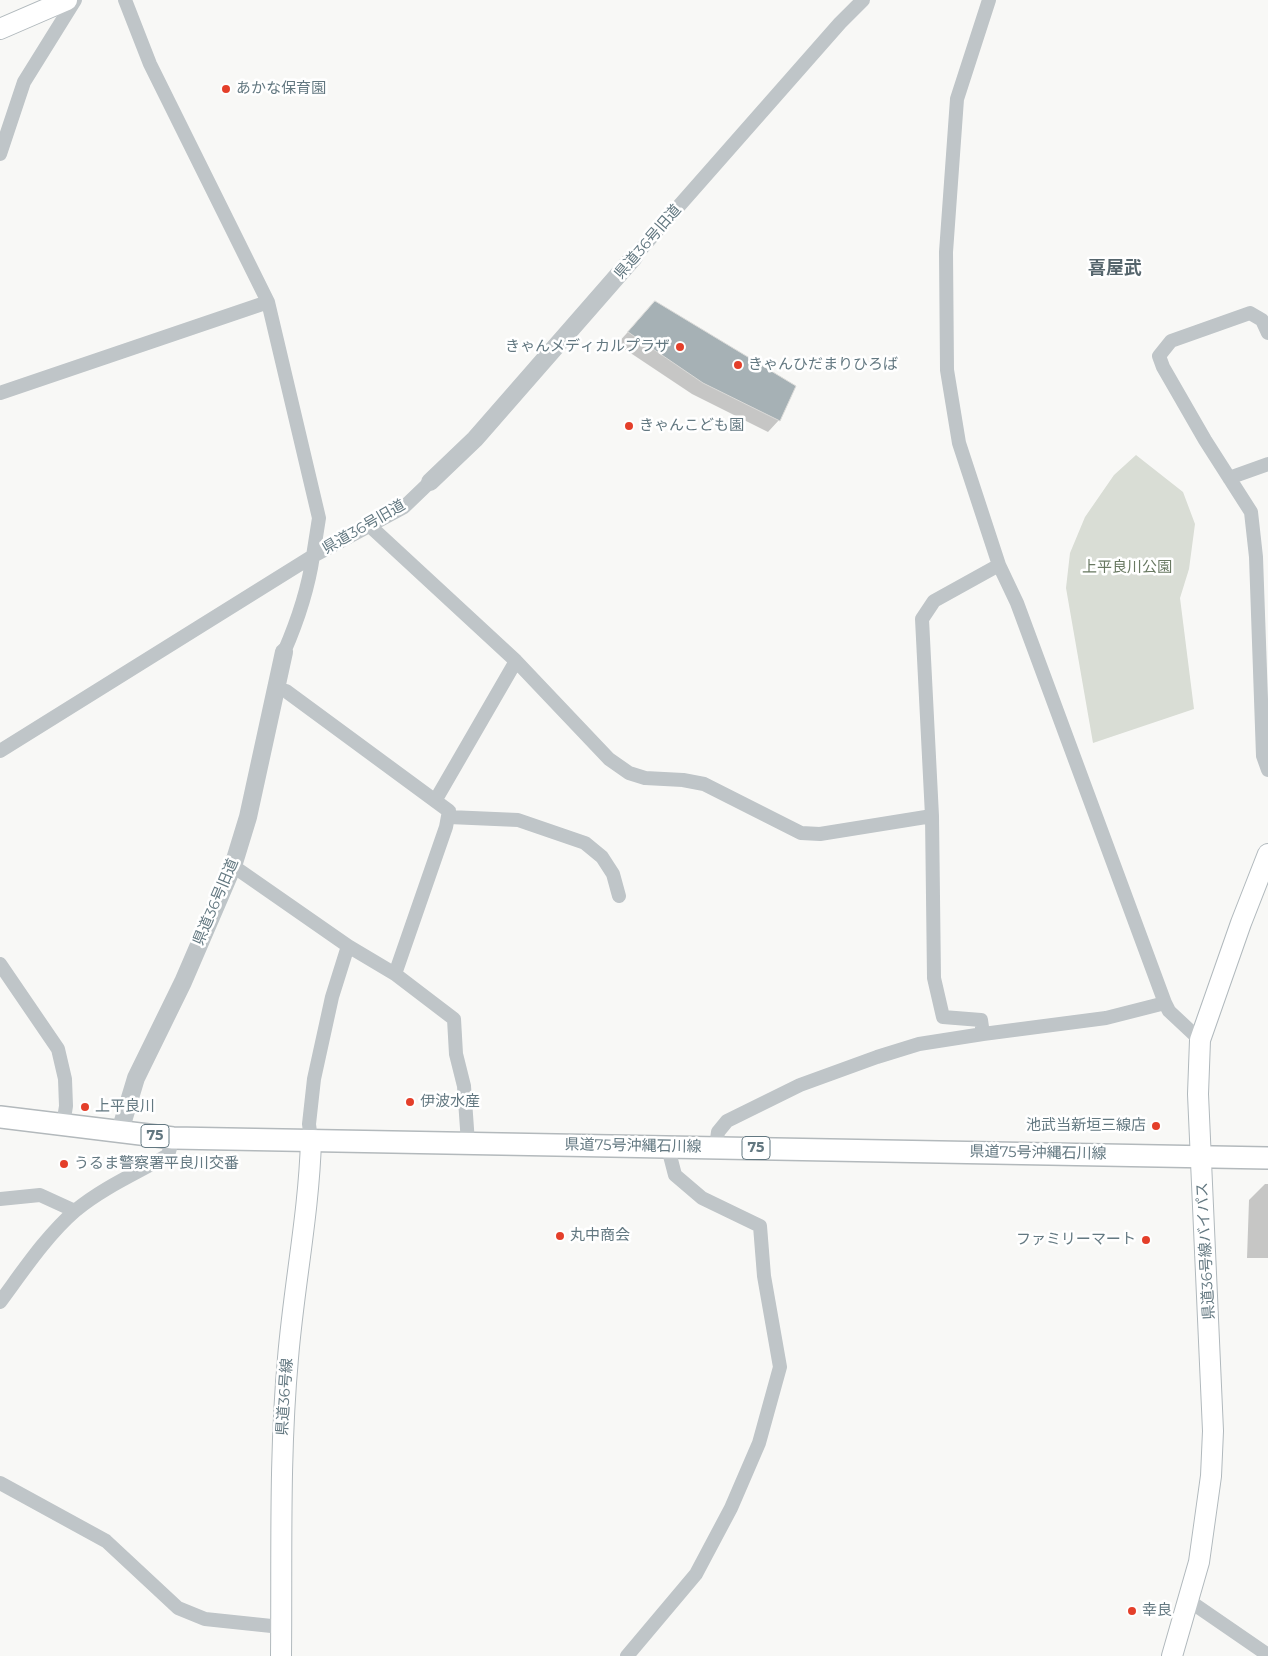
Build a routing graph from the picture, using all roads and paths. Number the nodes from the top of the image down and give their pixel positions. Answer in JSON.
{"nodes":[{"id":1,"x":67,"y":0,"type":"edge"},
{"id":2,"x":75,"y":0,"type":"edge"},
{"id":3,"x":125,"y":0,"type":"edge"},
{"id":4,"x":863,"y":0,"type":"edge"},
{"id":5,"x":989,"y":0,"type":"edge"},
{"id":6,"x":0,"y":29,"type":"edge"},
{"id":7,"x":0,"y":154,"type":"edge"},
{"id":8,"x":634,"y":257,"type":"joint"},
{"id":9,"x":268,"y":302,"type":"junction"},
{"id":10,"x":1268,"y":333,"type":"edge"},
{"id":11,"x":0,"y":393,"type":"edge"},
{"id":12,"x":1268,"y":464,"type":"edge"},
{"id":13,"x":1229,"y":478,"type":"junction"},
{"id":14,"x":430,"y":482,"type":"joint"},
{"id":15,"x":371,"y":527,"type":"junction"},
{"id":16,"x":313,"y":556,"type":"junction"},
{"id":17,"x":999,"y":565,"type":"junction"},
{"id":18,"x":284,"y":652,"type":"joint"},
{"id":19,"x":516,"y":661,"type":"junction"},
{"id":20,"x":275,"y":690,"type":"junction"},
{"id":21,"x":0,"y":751,"type":"edge"},
{"id":22,"x":1268,"y":770,"type":"edge"},
{"id":23,"x":435,"y":801,"type":"junction"},
{"id":24,"x":932,"y":816,"type":"junction"},
{"id":25,"x":448,"y":817,"type":"junction"},
{"id":26,"x":1268,"y":854,"type":"edge"},
{"id":27,"x":233,"y":866,"type":"junction"},
{"id":28,"x":619,"y":896,"type":"dead end"},
{"id":29,"x":348,"y":946,"type":"junction"},
{"id":30,"x":0,"y":964,"type":"edge"},
{"id":31,"x":394,"y":974,"type":"junction"},
{"id":32,"x":1165,"y":1003,"type":"junction"},
{"id":33,"x":983,"y":1034,"type":"junction"},
{"id":34,"x":1200,"y":1040,"type":"junction"},
{"id":35,"x":0,"y":1117,"type":"edge"},
{"id":36,"x":63,"y":1125,"type":"junction"},
{"id":37,"x":120,"y":1131,"type":"junction"},
{"id":38,"x":173,"y":1138,"type":"junction"},
{"id":39,"x":311,"y":1140,"type":"junction"},
{"id":40,"x":468,"y":1143,"type":"junction"},
{"id":41,"x":716,"y":1147,"type":"junction"},
{"id":42,"x":668,"y":1148,"type":"junction"},
{"id":43,"x":1201,"y":1156,"type":"junction"},
{"id":44,"x":1268,"y":1158,"type":"edge"},
{"id":45,"x":0,"y":1200,"type":"edge"},
{"id":46,"x":75,"y":1211,"type":"junction"},
{"id":47,"x":0,"y":1302,"type":"edge"},
{"id":48,"x":0,"y":1483,"type":"edge"},
{"id":49,"x":1188,"y":1600,"type":"junction"},
{"id":50,"x":281,"y":1627,"type":"junction"},
{"id":51,"x":281,"y":1656,"type":"edge"},
{"id":52,"x":627,"y":1656,"type":"edge"},
{"id":53,"x":1172,"y":1656,"type":"edge"},
{"id":54,"x":1268,"y":1656,"type":"edge"}],
"edges":[{"from":1,"to":6,"type":"main road"},
{"from":2,"to":7,"type":"street"},
{"from":3,"to":9,"type":"street"},
{"from":4,"to":8,"type":"street","name":"県道36号旧道"},
{"from":5,"to":17,"type":"street"},
{"from":8,"to":14,"type":"street","name":"県道36号旧道"},
{"from":9,"to":11,"type":"street"},
{"from":9,"to":16,"type":"street"},
{"from":10,"to":13,"type":"street"},
{"from":12,"to":13,"type":"street"},
{"from":13,"to":22,"type":"street"},
{"from":14,"to":15,"type":"street","name":"県道36号旧道"},
{"from":15,"to":16,"type":"street","name":"県道36号旧道"},
{"from":15,"to":19,"type":"street"},
{"from":16,"to":18,"type":"street","name":"県道36号旧道"},
{"from":16,"to":21,"type":"street"},
{"from":17,"to":24,"type":"street"},
{"from":17,"to":32,"type":"street"},
{"from":18,"to":20,"type":"street","name":"県道36号旧道"},
{"from":19,"to":23,"type":"street"},
{"from":19,"to":24,"type":"street"},
{"from":20,"to":23,"type":"street"},
{"from":20,"to":27,"type":"street","name":"県道36号旧道"},
{"from":23,"to":25,"type":"street"},
{"from":24,"to":33,"type":"street"},
{"from":25,"to":28,"type":"street"},
{"from":25,"to":31,"type":"street"},
{"from":26,"to":34,"type":"main road","name":"県道36号線バイパス"},
{"from":27,"to":29,"type":"street"},
{"from":27,"to":37,"type":"street","name":"県道36号旧道"},
{"from":29,"to":31,"type":"street"},
{"from":29,"to":39,"type":"street"},
{"from":30,"to":36,"type":"street"},
{"from":31,"to":40,"type":"street"},
{"from":32,"to":33,"type":"street"},
{"from":32,"to":34,"type":"street"},
{"from":33,"to":41,"type":"street"},
{"from":34,"to":43,"type":"main road","name":"県道36号線バイパス"},
{"from":35,"to":36,"type":"main road","name":"県道75号沖縄石川線","number":"75"},
{"from":36,"to":37,"type":"main road","name":"県道75号沖縄石川線","number":"75"},
{"from":37,"to":38,"type":"main road","name":"県道75号沖縄石川線","number":"75"},
{"from":38,"to":39,"type":"main road","name":"県道75号沖縄石川線","number":"75"},
{"from":38,"to":46,"type":"street"},
{"from":39,"to":40,"type":"main road","name":"県道75号沖縄石川線","number":"75"},
{"from":39,"to":50,"type":"main road","name":"県道36号線"},
{"from":40,"to":42,"type":"main road","name":"県道75号沖縄石川線","number":"75"},
{"from":41,"to":42,"type":"main road","name":"県道75号沖縄石川線","number":"75"},
{"from":41,"to":43,"type":"main road","name":"県道75号沖縄石川線","number":"75"},
{"from":42,"to":52,"type":"street"},
{"from":43,"to":44,"type":"main road","name":"県道75号沖縄石川線","number":"75"},
{"from":43,"to":49,"type":"main road","name":"県道36号線バイパス"},
{"from":45,"to":46,"type":"street"},
{"from":46,"to":47,"type":"street"},
{"from":48,"to":50,"type":"street"},
{"from":49,"to":53,"type":"main road","name":"県道36号線バイパス"},
{"from":49,"to":54,"type":"street"},
{"from":50,"to":51,"type":"main road","name":"県道36号線"}]}
